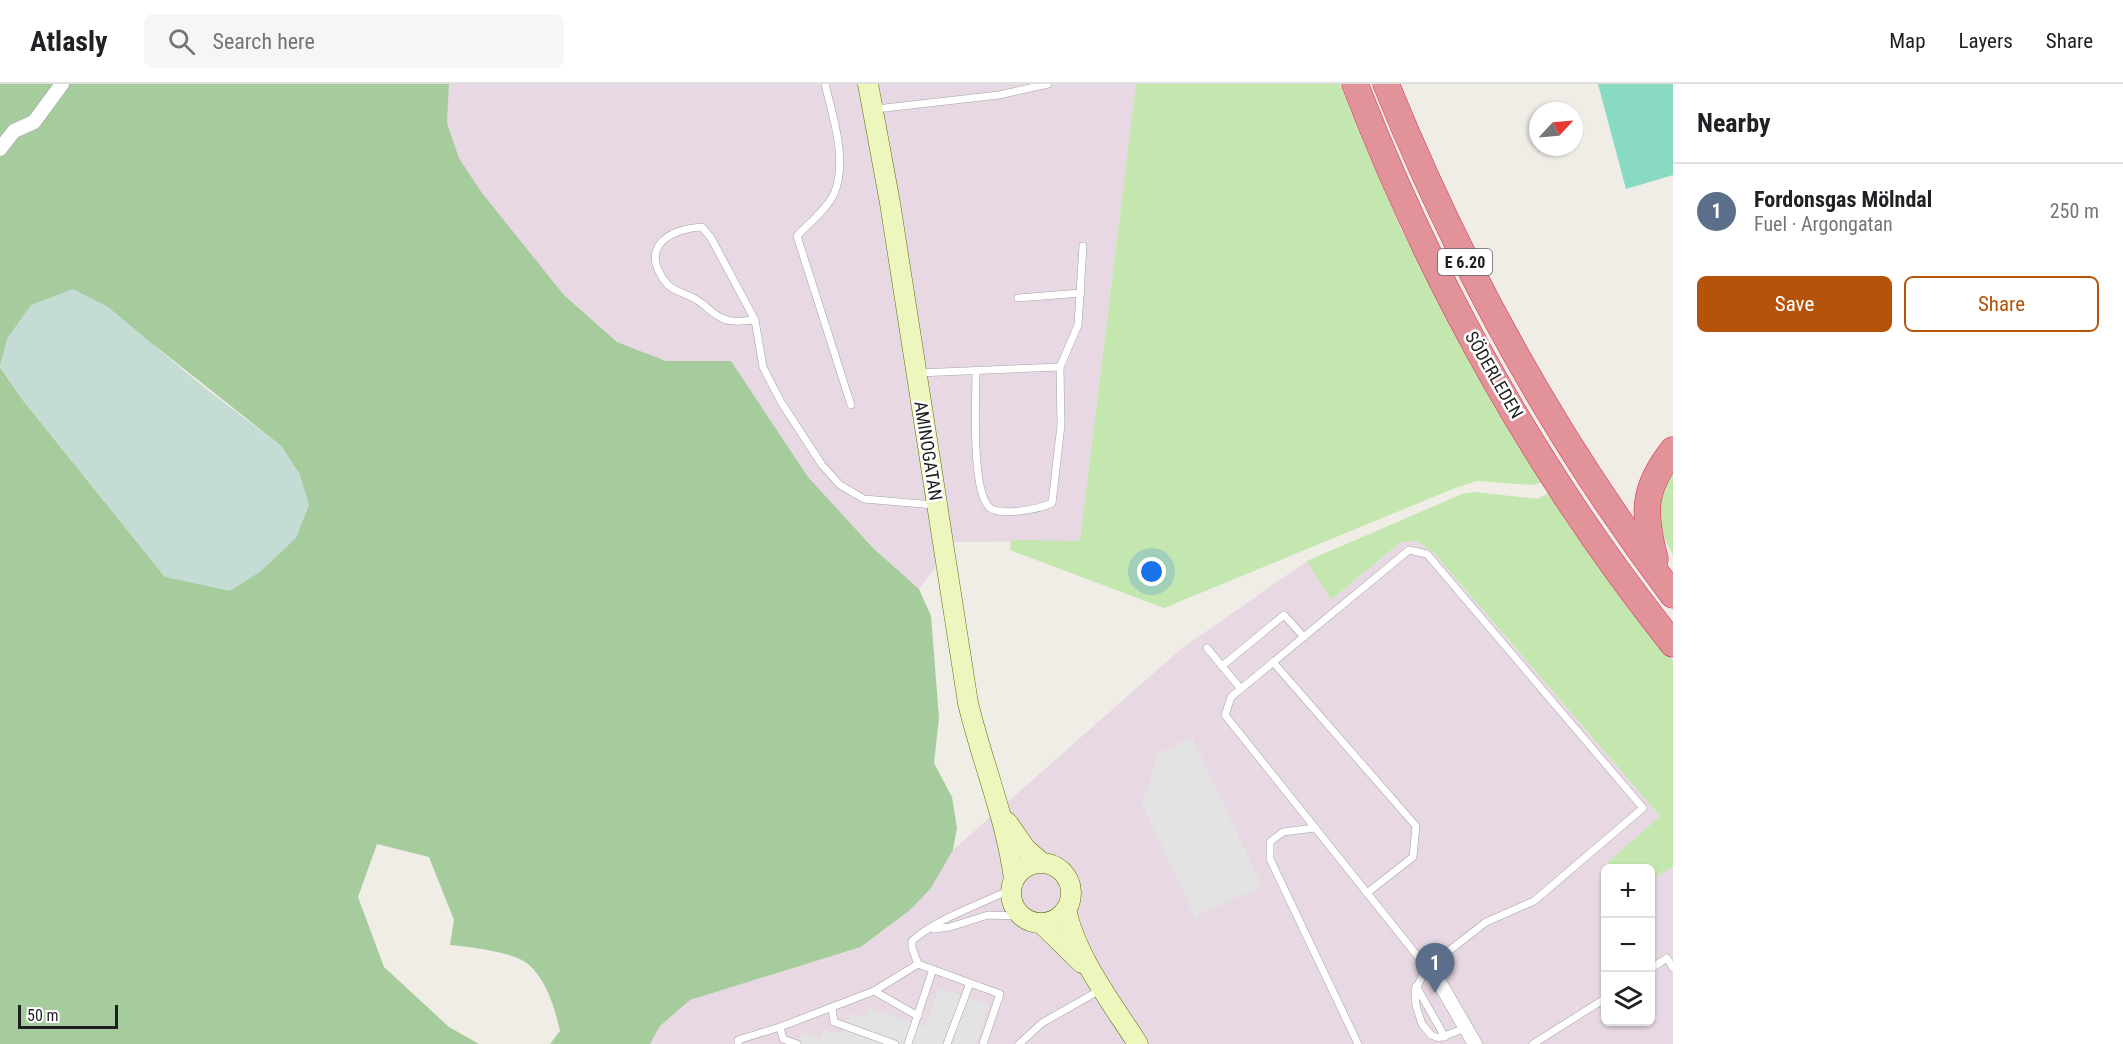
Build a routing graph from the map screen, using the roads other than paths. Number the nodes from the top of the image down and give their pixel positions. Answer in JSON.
{"nodes":[{"id":1,"x":62,"y":84,"type":"edge"},
{"id":2,"x":825,"y":84,"type":"edge"},
{"id":3,"x":868,"y":84,"type":"edge"},
{"id":4,"x":1048,"y":84,"type":"edge"},
{"id":5,"x":1355,"y":84,"type":"edge"},
{"id":6,"x":1386,"y":84,"type":"edge"},
{"id":7,"x":873,"y":109,"type":"junction"},
{"id":8,"x":0,"y":149,"type":"edge"},
{"id":9,"x":1083,"y":246,"type":"dead end"},
{"id":10,"x":1081,"y":293,"type":"junction"},
{"id":11,"x":1018,"y":298,"type":"dead end"},
{"id":12,"x":755,"y":320,"type":"junction"},
{"id":13,"x":1060,"y":368,"type":"junction"},
{"id":14,"x":976,"y":371,"type":"junction"},
{"id":15,"x":916,"y":373,"type":"junction"},
{"id":16,"x":851,"y":405,"type":"dead end"},
{"id":17,"x":1673,"y":450,"type":"edge"},
{"id":18,"x":937,"y":505,"type":"junction"},
{"id":19,"x":1666,"y":586,"type":"edge"},
{"id":20,"x":1304,"y":637,"type":"junction"},
{"id":21,"x":1673,"y":644,"type":"edge"},
{"id":22,"x":1207,"y":648,"type":"dead end"},
{"id":23,"x":1273,"y":662,"type":"junction"},
{"id":24,"x":1222,"y":666,"type":"junction"},
{"id":25,"x":1241,"y":688,"type":"junction"},
{"id":26,"x":1002,"y":815,"type":"junction"},
{"id":27,"x":1315,"y":828,"type":"junction"},
{"id":28,"x":1041,"y":862,"type":"junction"},
{"id":29,"x":1012,"y":884,"type":"junction"},
{"id":30,"x":1367,"y":893,"type":"junction"},
{"id":31,"x":1066,"y":910,"type":"junction"},
{"id":32,"x":1021,"y":916,"type":"junction"},
{"id":33,"x":1042,"y":924,"type":"junction"},
{"id":34,"x":932,"y":929,"type":"junction"},
{"id":35,"x":918,"y":964,"type":"junction"},
{"id":36,"x":1655,"y":966,"type":"edge"},
{"id":37,"x":1427,"y":968,"type":"junction"},
{"id":38,"x":1673,"y":968,"type":"edge"},
{"id":39,"x":933,"y":969,"type":"junction"},
{"id":40,"x":970,"y":983,"type":"junction"},
{"id":41,"x":1100,"y":985,"type":"junction"},
{"id":42,"x":1416,"y":986,"type":"junction"},
{"id":43,"x":874,"y":991,"type":"junction"},
{"id":44,"x":1601,"y":1001,"type":"edge"},
{"id":45,"x":832,"y":1009,"type":"junction"},
{"id":46,"x":918,"y":1016,"type":"junction"},
{"id":47,"x":780,"y":1027,"type":"junction"},
{"id":48,"x":1465,"y":1028,"type":"junction"},
{"id":49,"x":1445,"y":1037,"type":"junction"},
{"id":50,"x":738,"y":1044,"type":"edge"},
{"id":51,"x":797,"y":1044,"type":"edge"},
{"id":52,"x":895,"y":1044,"type":"edge"},
{"id":53,"x":908,"y":1044,"type":"edge"},
{"id":54,"x":947,"y":1044,"type":"edge"},
{"id":55,"x":983,"y":1044,"type":"edge"},
{"id":56,"x":1019,"y":1044,"type":"edge"},
{"id":57,"x":1138,"y":1044,"type":"edge"},
{"id":58,"x":1358,"y":1044,"type":"edge"},
{"id":59,"x":1475,"y":1044,"type":"edge"},
{"id":60,"x":1533,"y":1044,"type":"edge"}],
"edges":[{"from":1,"to":8,"type":"street"},
{"from":2,"to":16,"type":"lane"},
{"from":3,"to":7,"type":"street","name":"AMINOGATAN"},
{"from":4,"to":7,"type":"lane"},
{"from":5,"to":21,"type":"highway","name":"SÖDERLEDEN","number":"E 6.20"},
{"from":6,"to":19,"type":"highway","name":"SÖDERLEDEN","number":"E 6.20"},
{"from":7,"to":15,"type":"street","name":"AMINOGATAN"},
{"from":9,"to":10,"type":"lane"},
{"from":10,"to":11,"type":"lane"},
{"from":10,"to":13,"type":"lane"},
{"from":12,"to":12,"type":"lane"},
{"from":12,"to":18,"type":"lane"},
{"from":13,"to":14,"type":"lane"},
{"from":13,"to":14,"type":"lane"},
{"from":14,"to":15,"type":"lane"},
{"from":15,"to":18,"type":"street","name":"AMINOGATAN"},
{"from":17,"to":19,"type":"highway"},
{"from":18,"to":26,"type":"street","name":"AMINOGATAN"},
{"from":20,"to":23,"type":"lane"},
{"from":20,"to":24,"type":"lane"},
{"from":20,"to":37,"type":"lane"},
{"from":22,"to":24,"type":"lane"},
{"from":23,"to":25,"type":"lane"},
{"from":23,"to":30,"type":"lane"},
{"from":24,"to":25,"type":"lane"},
{"from":25,"to":27,"type":"lane"},
{"from":26,"to":28,"type":"street","name":"AMINOGATAN"},
{"from":26,"to":29,"type":"street","name":"AMINOGATAN"},
{"from":27,"to":30,"type":"lane"},
{"from":27,"to":58,"type":"lane"},
{"from":28,"to":29,"type":"street"},
{"from":28,"to":31,"type":"street","name":"AMINOGATAN"},
{"from":29,"to":32,"type":"street","name":"AMINOGATAN"},
{"from":29,"to":34,"type":"lane"},
{"from":30,"to":37,"type":"lane"},
{"from":31,"to":33,"type":"street"},
{"from":31,"to":41,"type":"street","name":"AMINOGATAN"},
{"from":32,"to":33,"type":"street","name":"AMINOGATAN"},
{"from":32,"to":34,"type":"lane"},
{"from":33,"to":41,"type":"street","name":"AMINOGATAN"},
{"from":34,"to":35,"type":"lane"},
{"from":35,"to":39,"type":"lane"},
{"from":35,"to":43,"type":"lane"},
{"from":36,"to":38,"type":"lane"},
{"from":37,"to":42,"type":"lane"},
{"from":37,"to":48,"type":"street"},
{"from":39,"to":40,"type":"lane"},
{"from":39,"to":46,"type":"lane"},
{"from":40,"to":54,"type":"lane"},
{"from":40,"to":55,"type":"lane"},
{"from":41,"to":56,"type":"lane"},
{"from":41,"to":57,"type":"street","name":"AMINOGATAN"},
{"from":42,"to":49,"type":"lane"},
{"from":42,"to":49,"type":"lane"},
{"from":43,"to":45,"type":"lane"},
{"from":43,"to":46,"type":"lane"},
{"from":44,"to":60,"type":"lane"},
{"from":45,"to":47,"type":"lane"},
{"from":45,"to":52,"type":"lane"},
{"from":46,"to":53,"type":"lane"},
{"from":47,"to":50,"type":"lane"},
{"from":47,"to":51,"type":"lane"},
{"from":48,"to":49,"type":"lane"},
{"from":48,"to":59,"type":"street"}]}
